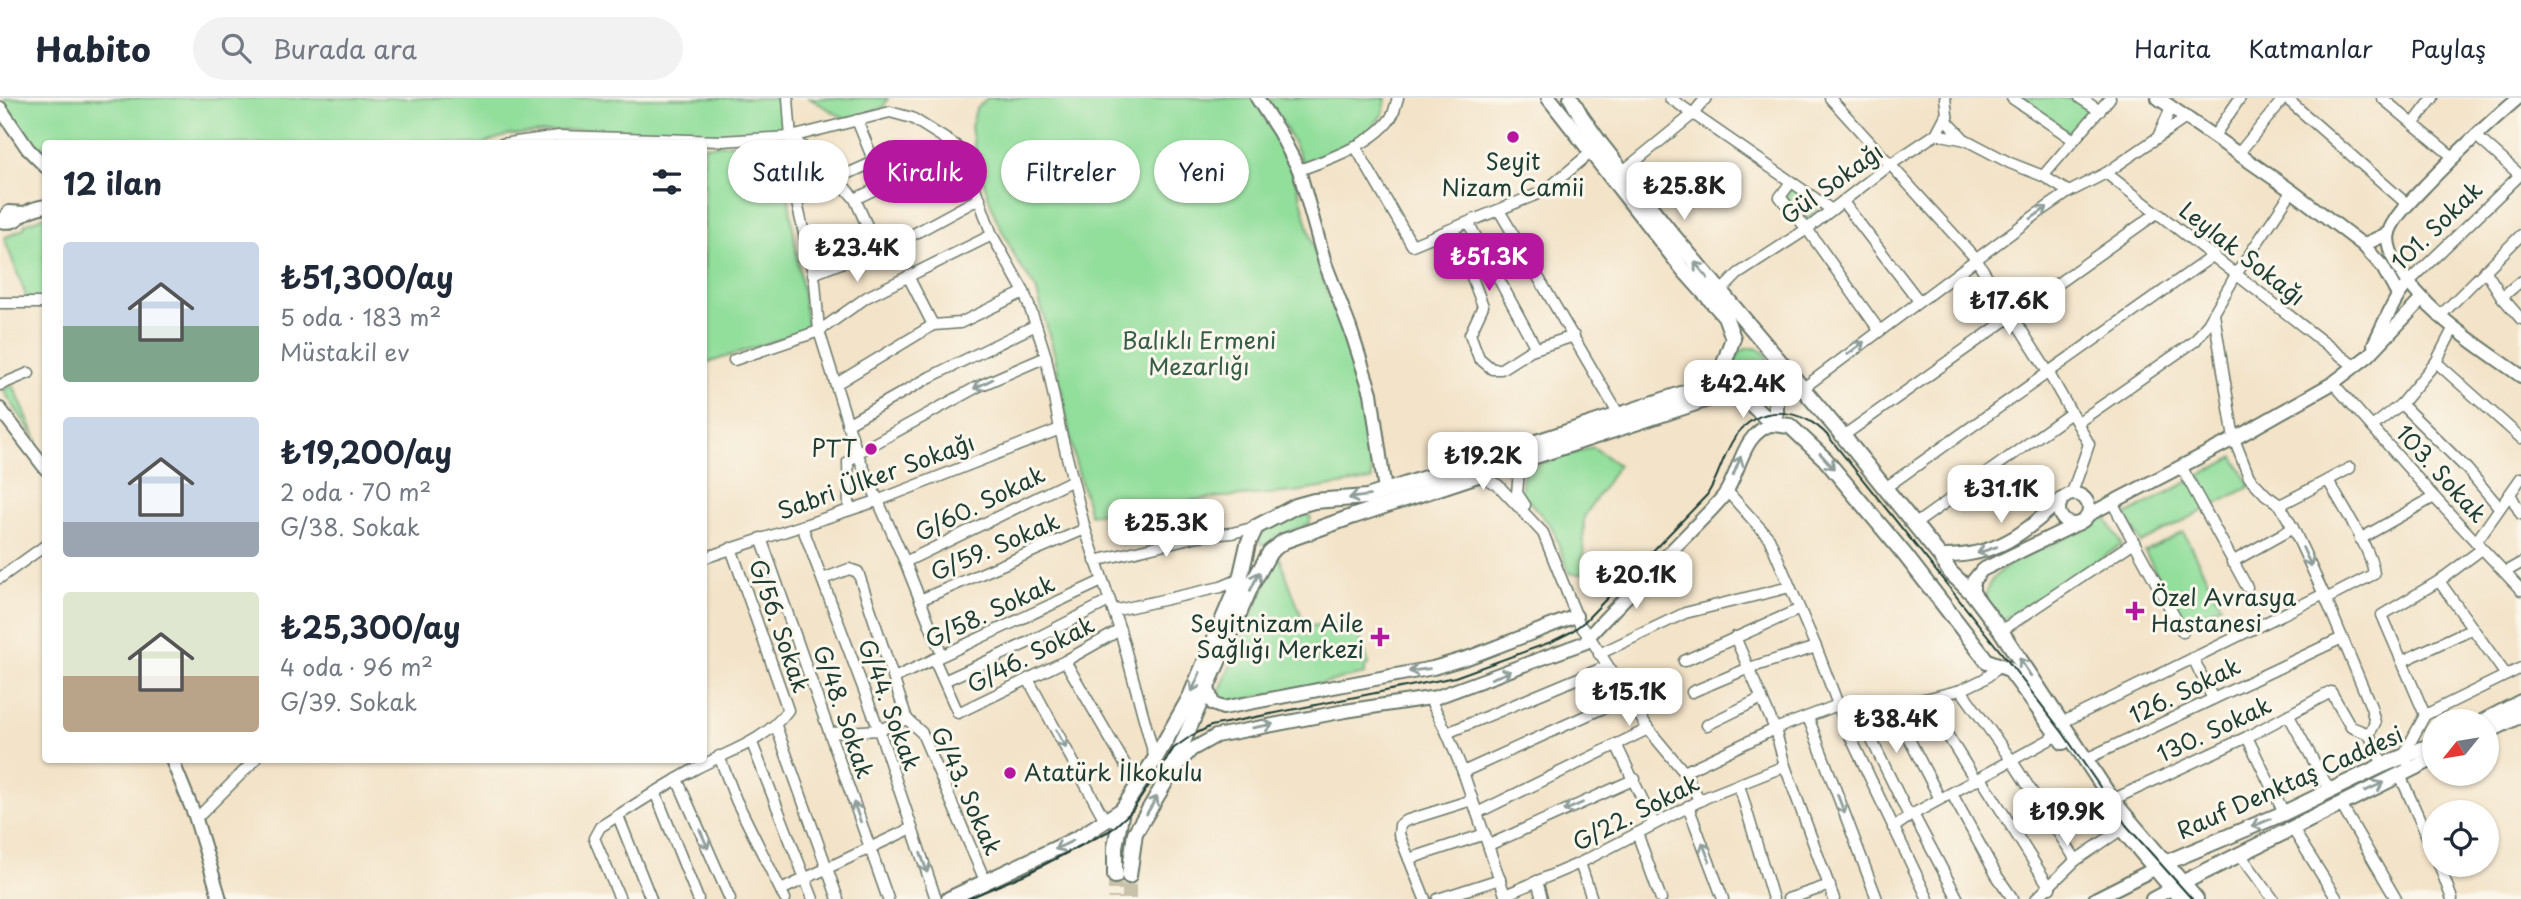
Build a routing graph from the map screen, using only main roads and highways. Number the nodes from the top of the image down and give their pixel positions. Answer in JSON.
{"nodes":[{"id":1,"x":1549,"y":98,"type":"edge"},
{"id":2,"x":1571,"y":98,"type":"edge"},
{"id":3,"x":1595,"y":148,"type":"junction"},
{"id":4,"x":1762,"y":341,"type":"junction"},
{"id":5,"x":1731,"y":348,"type":"junction"},
{"id":6,"x":1778,"y":359,"type":"junction"},
{"id":7,"x":1802,"y":389,"type":"junction"},
{"id":8,"x":1769,"y":391,"type":"junction"},
{"id":9,"x":1728,"y":393,"type":"junction"},
{"id":10,"x":1773,"y":424,"type":"junction"},
{"id":11,"x":1303,"y":503,"type":"junction"},
{"id":12,"x":1315,"y":530,"type":"junction"},
{"id":13,"x":1248,"y":544,"type":"junction"},
{"id":14,"x":1270,"y":552,"type":"junction"},
{"id":15,"x":2521,"y":702,"type":"edge"},
{"id":16,"x":2521,"y":715,"type":"edge"},
{"id":17,"x":2499,"y":718,"type":"edge"},
{"id":18,"x":2499,"y":721,"type":"edge"},
{"id":19,"x":2060,"y":729,"type":"junction"},
{"id":20,"x":2422,"y":753,"type":"edge"},
{"id":21,"x":2422,"y":761,"type":"edge"},
{"id":22,"x":2405,"y":766,"type":"junction"},
{"id":23,"x":2335,"y":797,"type":"junction"},
{"id":24,"x":1122,"y":810,"type":"junction"},
{"id":25,"x":2160,"y":866,"type":"junction"},
{"id":26,"x":2178,"y":890,"type":"edge"},
{"id":27,"x":949,"y":899,"type":"edge"},
{"id":28,"x":2196,"y":899,"type":"edge"}],
"edges":[{"from":1,"to":3,"type":"main road"},
{"from":2,"to":3,"type":"main road"},
{"from":4,"to":3,"type":"main road","one_way":true},
{"from":3,"to":5,"type":"main road"},
{"from":4,"to":5,"type":"main road"},
{"from":4,"to":6,"type":"main road"},
{"from":5,"to":11,"type":"main road","one_way":true},
{"from":6,"to":7,"type":"main road"},
{"from":6,"to":8,"type":"main road"},
{"from":7,"to":8,"type":"main road"},
{"from":19,"to":7,"type":"main road","one_way":true},
{"from":8,"to":9,"type":"main road"},
{"from":8,"to":10,"type":"main road"},
{"from":9,"to":10,"type":"main road"},
{"from":9,"to":12,"type":"main road"},
{"from":10,"to":19,"type":"main road","one_way":true},
{"from":11,"to":12,"type":"main road"},
{"from":11,"to":13,"type":"main road"},
{"from":12,"to":14,"type":"main road"},
{"from":13,"to":14,"type":"main road"},
{"from":13,"to":24,"type":"main road","one_way":true},
{"from":24,"to":14,"type":"main road","one_way":true},
{"from":15,"to":17,"type":"main road"},
{"from":16,"to":18,"type":"main road"},
{"from":19,"to":25,"type":"main road"},
{"from":19,"to":25,"type":"main road"},
{"from":20,"to":22,"type":"main road","name":"Rauf Denktaş Caddesi"},
{"from":21,"to":22,"type":"main road","name":"Rauf Denktaş Caddesi"},
{"from":23,"to":22,"type":"main road","name":"Rauf Denktaş Caddesi","one_way":true},
{"from":22,"to":23,"type":"main road","name":"Rauf Denktaş Caddesi"},
{"from":23,"to":25,"type":"main road","name":"Rauf Denktaş Caddesi","one_way":true},
{"from":23,"to":26,"type":"main road","name":"Rauf Denktaş Caddesi"},
{"from":24,"to":27,"type":"main road","one_way":true},
{"from":25,"to":26,"type":"main road"},
{"from":26,"to":28,"type":"main road"}]}
